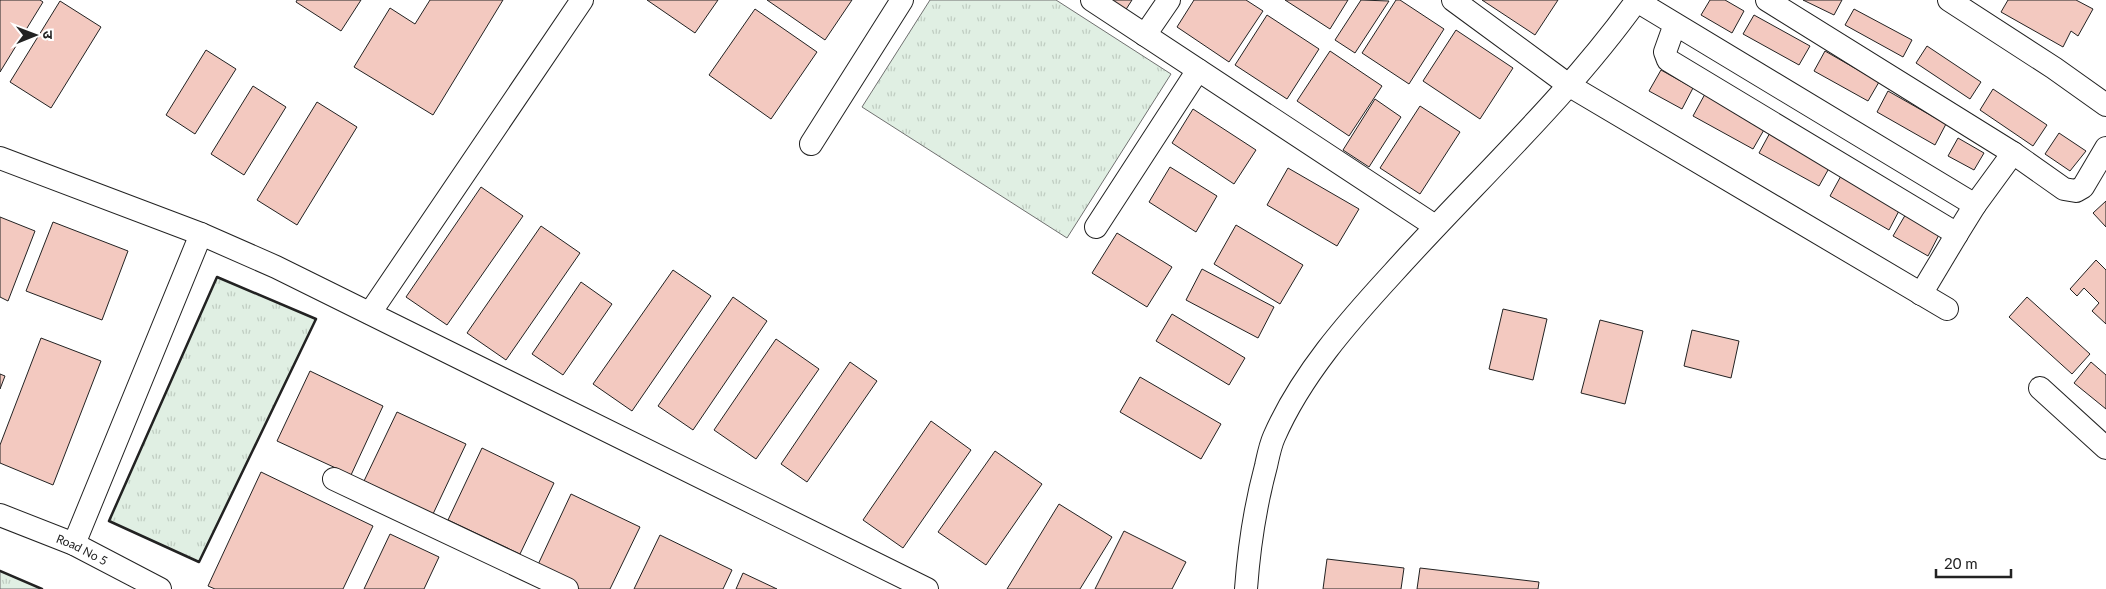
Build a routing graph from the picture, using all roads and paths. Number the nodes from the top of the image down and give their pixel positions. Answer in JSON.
{"nodes":[{"id":1,"x":582,"y":0,"type":"edge"},
{"id":2,"x":902,"y":0,"type":"edge"},
{"id":3,"x":1092,"y":0,"type":"edge"},
{"id":4,"x":1169,"y":0,"type":"edge"},
{"id":5,"x":1637,"y":0,"type":"edge"},
{"id":6,"x":1767,"y":0,"type":"edge"},
{"id":7,"x":1948,"y":0,"type":"edge"},
{"id":8,"x":1466,"y":4,"type":"edge"},
{"id":9,"x":1675,"y":24,"type":"junction"},
{"id":10,"x":1145,"y":35,"type":"junction"},
{"id":11,"x":1198,"y":70,"type":"junction"},
{"id":12,"x":1570,"y":86,"type":"junction"},
{"id":13,"x":2106,"y":105,"type":"edge"},
{"id":14,"x":811,"y":144,"type":"dead end"},
{"id":15,"x":2106,"y":148,"type":"edge"},
{"id":16,"x":2013,"y":153,"type":"junction"},
{"id":17,"x":0,"y":158,"type":"edge"},
{"id":18,"x":1975,"y":205,"type":"junction"},
{"id":19,"x":1426,"y":221,"type":"junction"},
{"id":20,"x":1096,"y":227,"type":"dead end"},
{"id":21,"x":201,"y":234,"type":"junction"},
{"id":22,"x":1957,"y":234,"type":"junction"},
{"id":23,"x":1921,"y":294,"type":"junction"},
{"id":24,"x":1947,"y":309,"type":"dead end"},
{"id":25,"x":370,"y":312,"type":"junction"},
{"id":26,"x":2040,"y":388,"type":"dead end"},
{"id":27,"x":2106,"y":448,"type":"edge"},
{"id":28,"x":334,"y":479,"type":"dead end"},
{"id":29,"x":0,"y":516,"type":"edge"},
{"id":30,"x":74,"y":544,"type":"junction"},
{"id":31,"x":160,"y":589,"type":"edge"},
{"id":32,"x":567,"y":589,"type":"edge"},
{"id":33,"x":926,"y":589,"type":"edge"},
{"id":34,"x":1246,"y":589,"type":"edge"}],
"edges":[{"from":1,"to":25,"type":"street"},
{"from":2,"to":14,"type":"street"},
{"from":3,"to":10,"type":"street"},
{"from":4,"to":10,"type":"street"},
{"from":5,"to":9,"type":"street"},
{"from":5,"to":12,"type":"street"},
{"from":6,"to":16,"type":"street"},
{"from":7,"to":13,"type":"street"},
{"from":8,"to":12,"type":"street"},
{"from":9,"to":18,"type":"street"},
{"from":9,"to":22,"type":"street"},
{"from":10,"to":11,"type":"street"},
{"from":11,"to":19,"type":"street"},
{"from":11,"to":20,"type":"street"},
{"from":12,"to":19,"type":"street"},
{"from":12,"to":23,"type":"street"},
{"from":15,"to":16,"type":"street"},
{"from":16,"to":18,"type":"street"},
{"from":17,"to":21,"type":"street"},
{"from":18,"to":22,"type":"street"},
{"from":19,"to":34,"type":"street"},
{"from":21,"to":25,"type":"street"},
{"from":21,"to":30,"type":"street"},
{"from":22,"to":23,"type":"street"},
{"from":23,"to":24,"type":"street"},
{"from":25,"to":33,"type":"street"},
{"from":26,"to":27,"type":"street"},
{"from":28,"to":32,"type":"street"},
{"from":29,"to":30,"type":"street","name":"Road No 5"},
{"from":30,"to":31,"type":"street","name":"Road No 5"}]}
